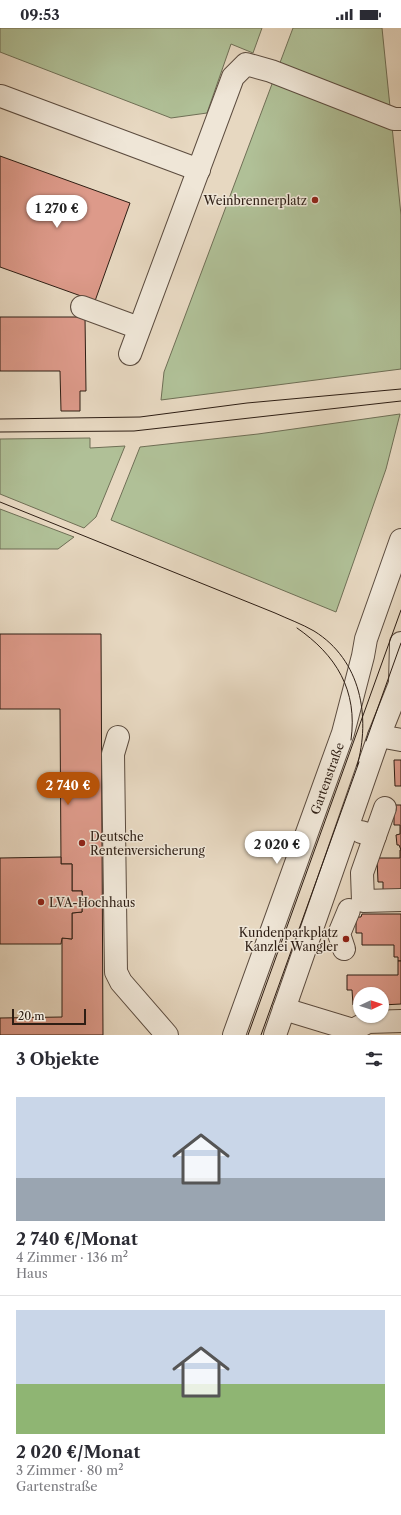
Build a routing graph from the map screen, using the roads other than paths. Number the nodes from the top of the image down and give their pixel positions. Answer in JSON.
{"nodes":[{"id":1,"x":1,"y":96,"type":"dead end"},
{"id":2,"x":401,"y":119,"type":"edge"},
{"id":3,"x":199,"y":170,"type":"junction"},
{"id":4,"x":82,"y":307,"type":"dead end"},
{"id":5,"x":140,"y":328,"type":"junction"},
{"id":6,"x":130,"y":354,"type":"dead end"},
{"id":7,"x":401,"y":540,"type":"edge"},
{"id":8,"x":401,"y":644,"type":"edge"},
{"id":9,"x":401,"y":682,"type":"edge"},
{"id":10,"x":118,"y":736,"type":"dead end"},
{"id":11,"x":379,"y":736,"type":"junction"},
{"id":12,"x":401,"y":740,"type":"edge"},
{"id":13,"x":385,"y":808,"type":"dead end"},
{"id":14,"x":347,"y":827,"type":"junction"},
{"id":15,"x":375,"y":836,"type":"junction"},
{"id":16,"x":401,"y":900,"type":"edge"},
{"id":17,"x":349,"y":910,"type":"dead end"},
{"id":18,"x":313,"y":925,"type":"junction"},
{"id":19,"x":284,"y":1009,"type":"junction"},
{"id":20,"x":401,"y":1021,"type":"edge"},
{"id":21,"x":162,"y":1034,"type":"edge"},
{"id":22,"x":234,"y":1035,"type":"edge"},
{"id":23,"x":275,"y":1035,"type":"edge"}],
"edges":[{"from":1,"to":3,"type":"street"},
{"from":2,"to":3,"type":"street"},
{"from":3,"to":5,"type":"street"},
{"from":4,"to":5,"type":"street"},
{"from":5,"to":6,"type":"street"},
{"from":7,"to":22,"type":"street","name":"Gartenstraße"},
{"from":8,"to":9,"type":"street"},
{"from":9,"to":11,"type":"street"},
{"from":10,"to":21,"type":"street"},
{"from":11,"to":12,"type":"street"},
{"from":11,"to":14,"type":"street"},
{"from":13,"to":15,"type":"street"},
{"from":14,"to":15,"type":"street"},
{"from":14,"to":18,"type":"street"},
{"from":15,"to":16,"type":"street"},
{"from":17,"to":18,"type":"street"},
{"from":18,"to":19,"type":"street"},
{"from":19,"to":20,"type":"street"},
{"from":19,"to":23,"type":"street"}]}
